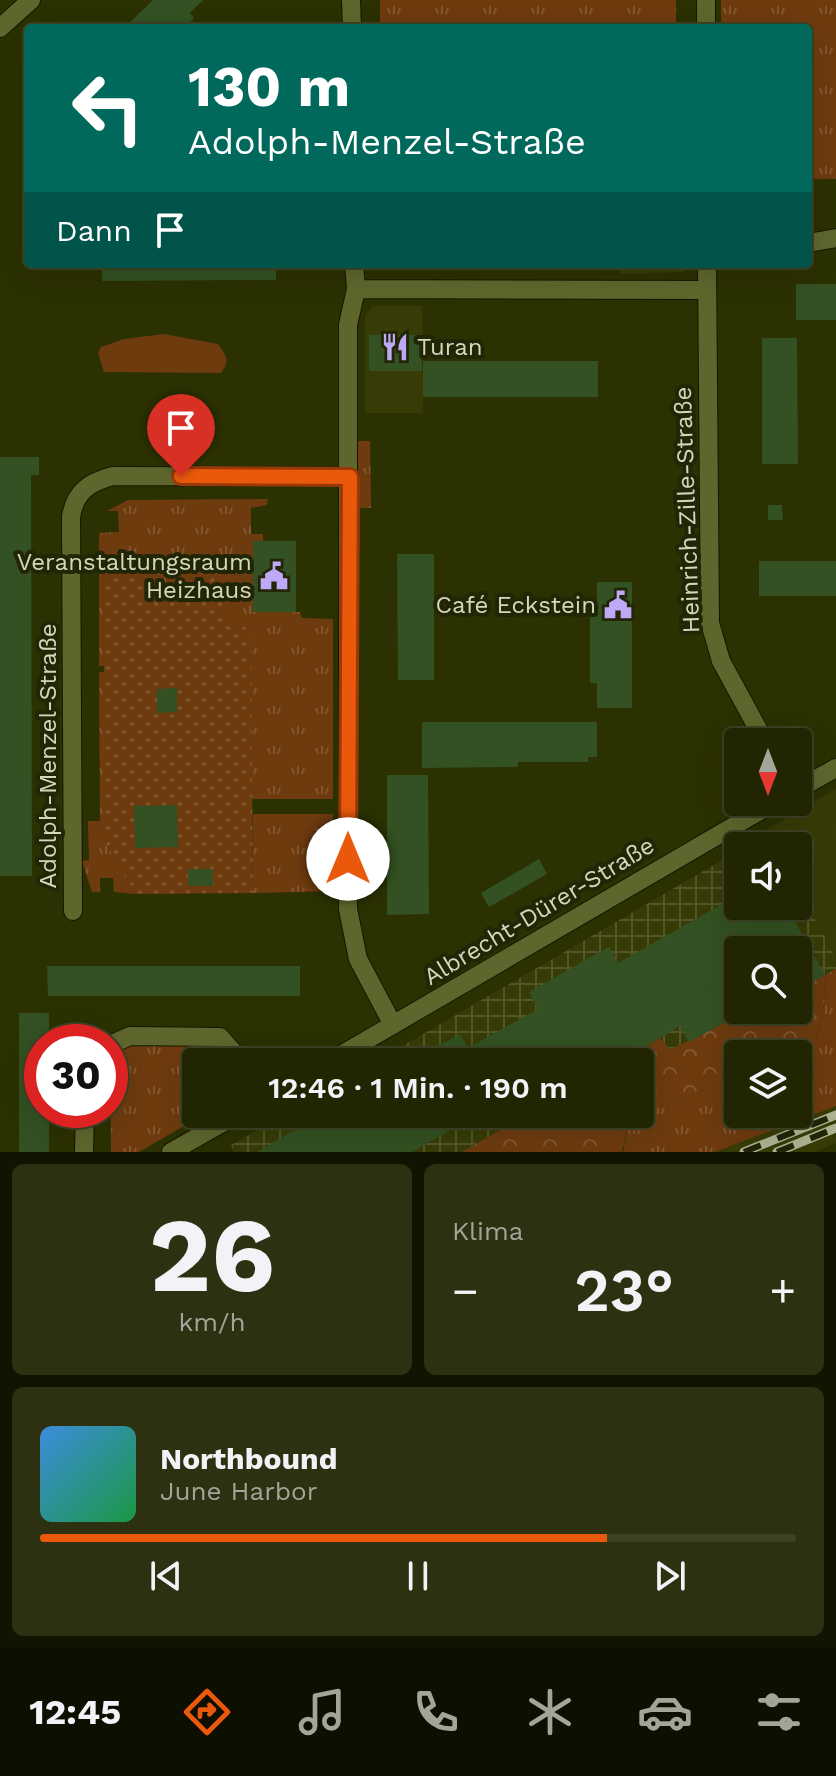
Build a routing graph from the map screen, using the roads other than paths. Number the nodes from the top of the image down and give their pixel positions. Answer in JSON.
{"nodes":[{"id":1,"x":31,"y":0,"type":"edge"},
{"id":2,"x":351,"y":0,"type":"edge"},
{"id":3,"x":706,"y":0,"type":"edge"},
{"id":4,"x":352,"y":24,"type":"edge"},
{"id":5,"x":706,"y":24,"type":"edge"},
{"id":6,"x":0,"y":28,"type":"edge"},
{"id":7,"x":836,"y":238,"type":"edge"},
{"id":8,"x":812,"y":242,"type":"edge"},
{"id":9,"x":354,"y":268,"type":"edge"},
{"id":10,"x":707,"y":268,"type":"edge"},
{"id":11,"x":356,"y":289,"type":"junction"},
{"id":12,"x":707,"y":290,"type":"junction"},
{"id":13,"x":350,"y":477,"type":"junction"},
{"id":14,"x":757,"y":728,"type":"edge"},
{"id":15,"x":836,"y":768,"type":"edge"},
{"id":16,"x":812,"y":781,"type":"edge"},
{"id":17,"x":751,"y":816,"type":"edge"},
{"id":18,"x":73,"y":911,"type":"dead end"},
{"id":19,"x":393,"y":1025,"type":"junction"},
{"id":20,"x":128,"y":1039,"type":"edge"},
{"id":21,"x":230,"y":1048,"type":"edge"},
{"id":22,"x":353,"y":1048,"type":"edge"},
{"id":23,"x":85,"y":1128,"type":"edge"},
{"id":24,"x":213,"y":1128,"type":"edge"},
{"id":25,"x":84,"y":1152,"type":"edge"},
{"id":26,"x":171,"y":1152,"type":"edge"}],
"edges":[{"from":1,"to":6,"type":"street"},
{"from":2,"to":4,"type":"street"},
{"from":3,"to":5,"type":"street"},
{"from":7,"to":8,"type":"street"},
{"from":9,"to":11,"type":"street"},
{"from":10,"to":12,"type":"street","name":"Heinrich-Zille-Straße"},
{"from":11,"to":12,"type":"street"},
{"from":11,"to":13,"type":"street"},
{"from":12,"to":14,"type":"street","name":"Heinrich-Zille-Straße"},
{"from":13,"to":18,"type":"street","name":"Adolph-Menzel-Straße"},
{"from":13,"to":19,"type":"street"},
{"from":15,"to":16,"type":"street"},
{"from":17,"to":19,"type":"street","name":"Albrecht-Dürer-Straße"},
{"from":19,"to":22,"type":"street","name":"Albrecht-Dürer-Straße"},
{"from":20,"to":21,"type":"street"},
{"from":23,"to":25,"type":"street"},
{"from":24,"to":26,"type":"street"}]}
